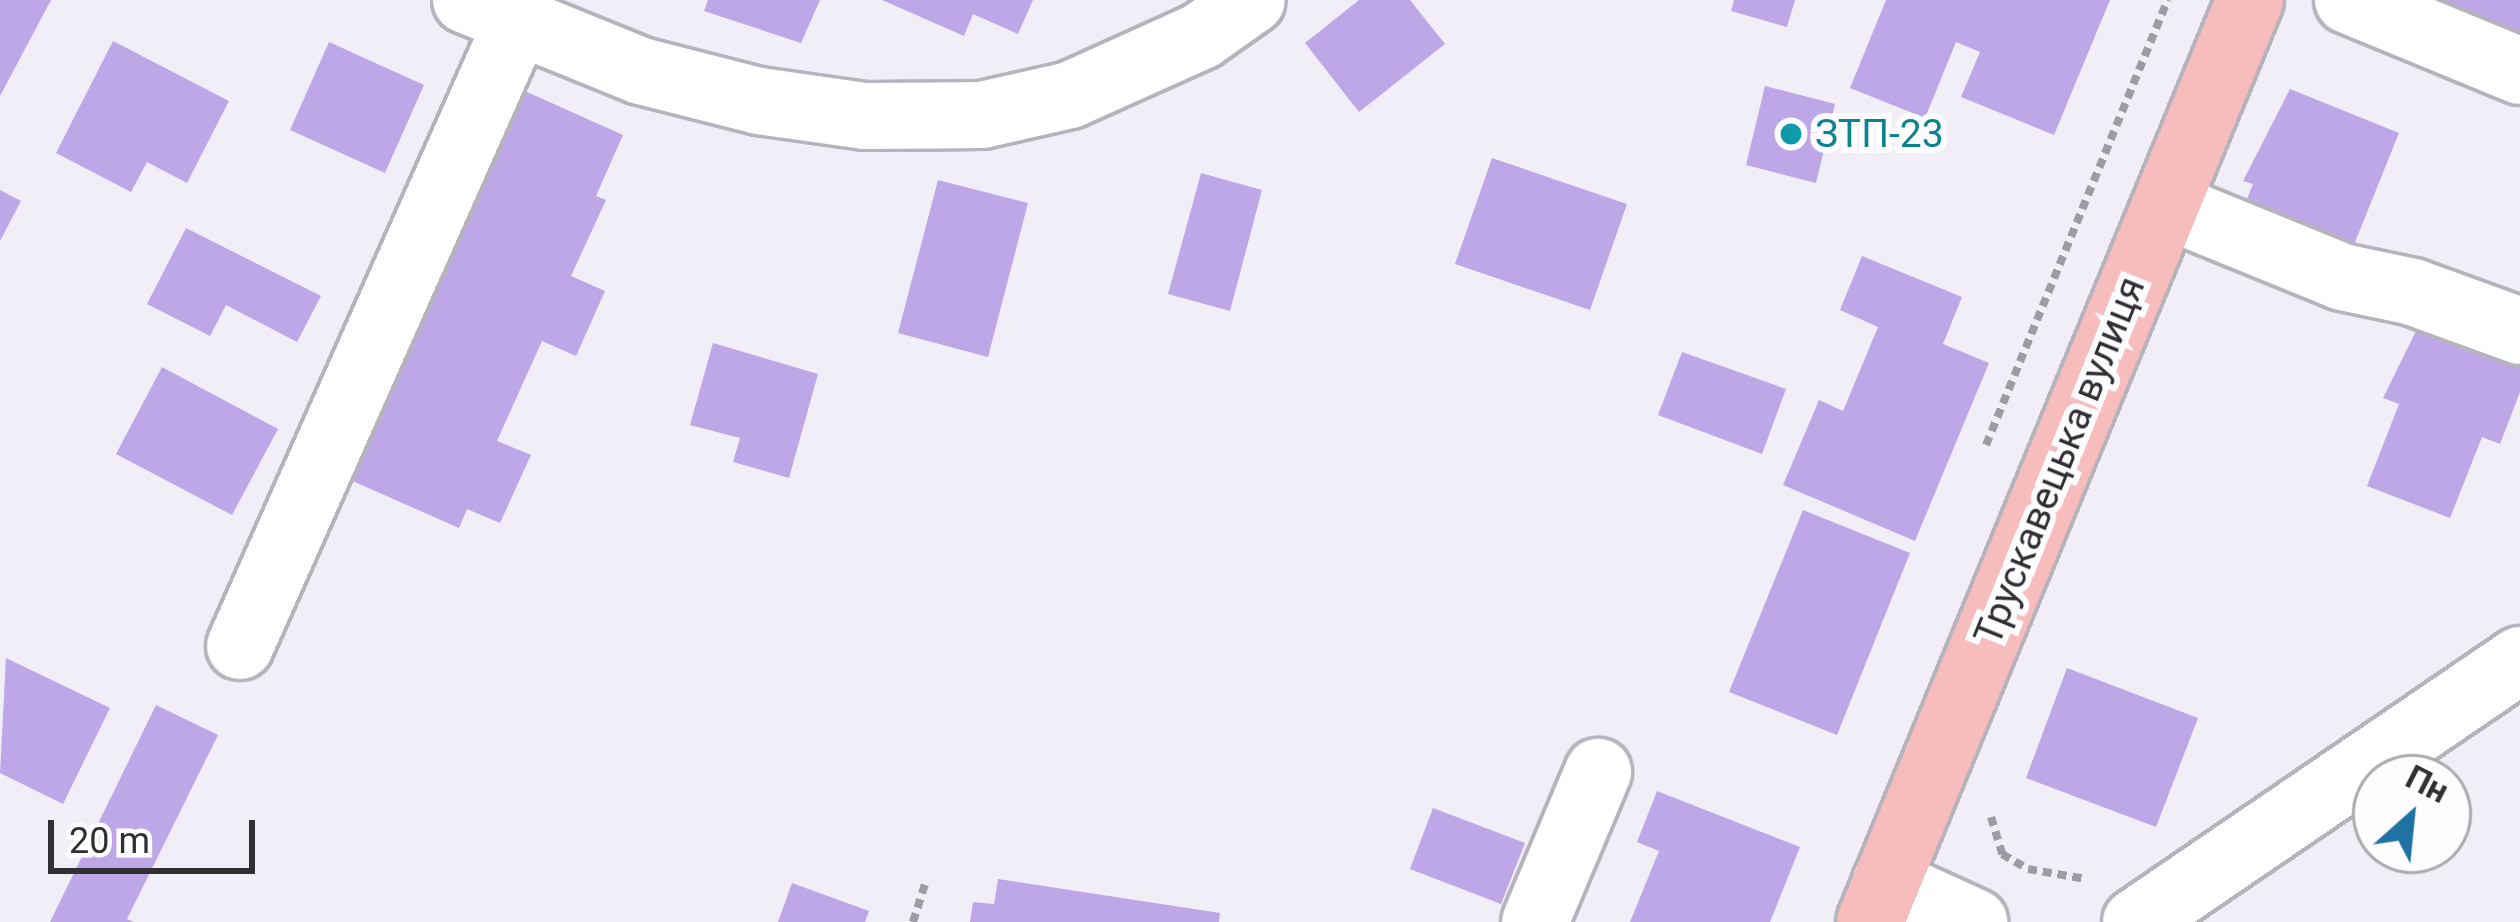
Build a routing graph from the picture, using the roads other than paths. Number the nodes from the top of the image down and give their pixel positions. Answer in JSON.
{"nodes":[{"id":1,"x":1252,"y":0,"type":"edge"},
{"id":2,"x":2250,"y":0,"type":"edge"},
{"id":3,"x":2348,"y":0,"type":"edge"},
{"id":4,"x":491,"y":12,"type":"edge"},
{"id":5,"x":2520,"y":71,"type":"edge"},
{"id":6,"x":2166,"y":205,"type":"junction"},
{"id":7,"x":2520,"y":331,"type":"edge"},
{"id":8,"x":240,"y":646,"type":"dead end"},
{"id":9,"x":2520,"y":660,"type":"edge"},
{"id":10,"x":1598,"y":772,"type":"dead end"},
{"id":11,"x":1878,"y":902,"type":"edge"},
{"id":12,"x":2166,"y":916,"type":"edge"},
{"id":13,"x":1535,"y":922,"type":"edge"},
{"id":14,"x":1974,"y":922,"type":"edge"}],
"edges":[{"from":1,"to":4,"type":"street"},
{"from":2,"to":6,"type":"main road","name":"Трускавецька вулиця"},
{"from":3,"to":5,"type":"street"},
{"from":4,"to":8,"type":"street"},
{"from":6,"to":7,"type":"street"},
{"from":6,"to":11,"type":"main road","name":"Трускавецька вулиця"},
{"from":9,"to":12,"type":"street"},
{"from":10,"to":13,"type":"street"},
{"from":11,"to":14,"type":"street"}]}
